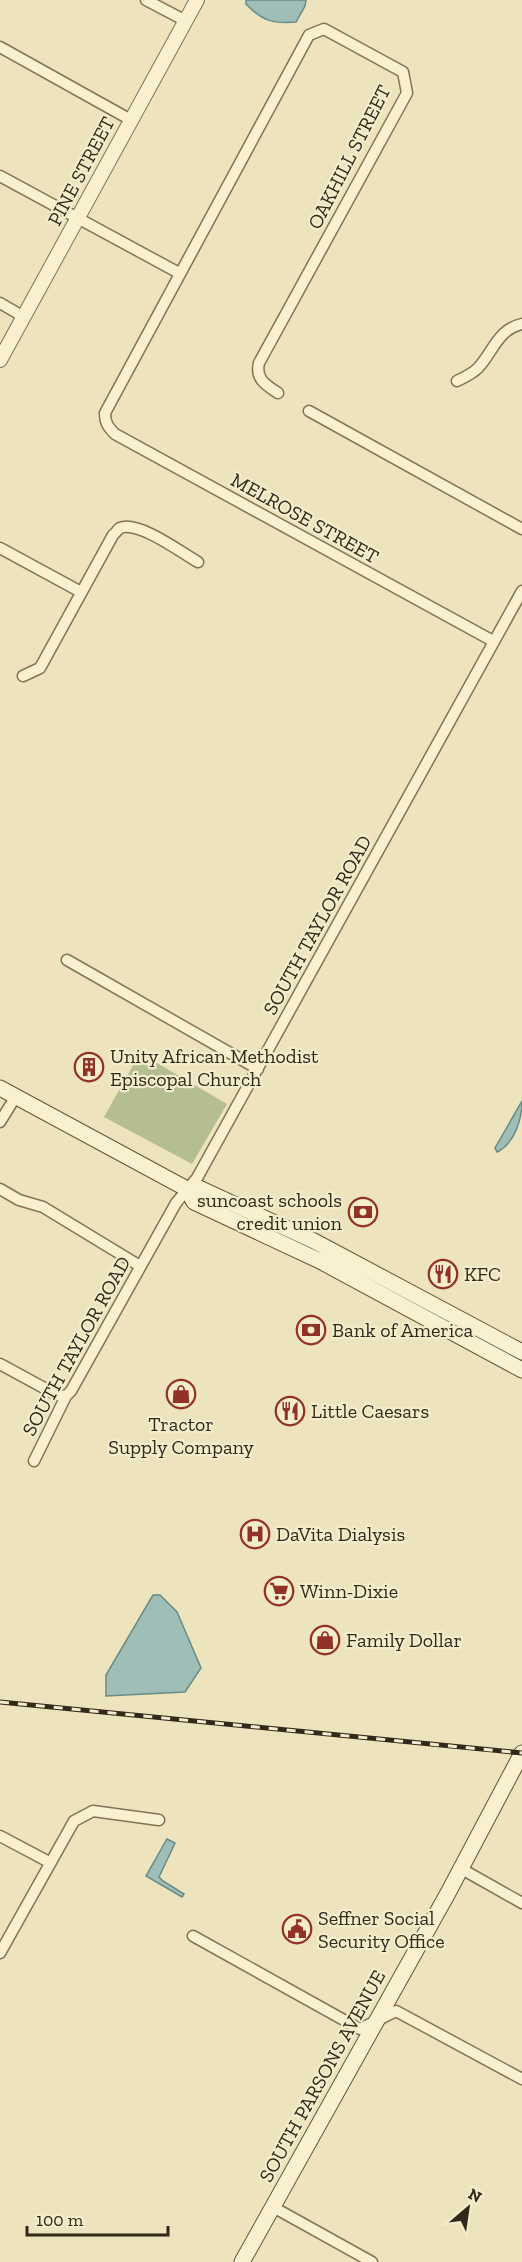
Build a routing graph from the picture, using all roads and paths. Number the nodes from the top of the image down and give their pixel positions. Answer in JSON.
{"nodes":[{"id":1,"x":146,"y":0,"type":"edge"},
{"id":2,"x":197,"y":0,"type":"edge"},
{"id":3,"x":186,"y":21,"type":"junction"},
{"id":4,"x":0,"y":47,"type":"edge"},
{"id":5,"x":131,"y":120,"type":"junction"},
{"id":6,"x":0,"y":177,"type":"edge"},
{"id":7,"x":78,"y":219,"type":"junction"},
{"id":8,"x":179,"y":273,"type":"junction"},
{"id":9,"x":0,"y":303,"type":"edge"},
{"id":10,"x":24,"y":316,"type":"junction"},
{"id":11,"x":522,"y":324,"type":"edge"},
{"id":12,"x":0,"y":360,"type":"edge"},
{"id":13,"x":457,"y":381,"type":"dead end"},
{"id":14,"x":278,"y":393,"type":"dead end"},
{"id":15,"x":309,"y":411,"type":"dead end"},
{"id":16,"x":105,"y":420,"type":"joint"},
{"id":17,"x":522,"y":529,"type":"edge"},
{"id":18,"x":0,"y":548,"type":"edge"},
{"id":19,"x":198,"y":562,"type":"dead end"},
{"id":20,"x":522,"y":591,"type":"edge"},
{"id":21,"x":81,"y":592,"type":"junction"},
{"id":22,"x":493,"y":641,"type":"junction"},
{"id":23,"x":23,"y":676,"type":"dead end"},
{"id":24,"x":67,"y":960,"type":"dead end"},
{"id":25,"x":258,"y":1069,"type":"junction"},
{"id":26,"x":0,"y":1088,"type":"edge"},
{"id":27,"x":16,"y":1096,"type":"junction"},
{"id":28,"x":0,"y":1122,"type":"edge"},
{"id":29,"x":0,"y":1189,"type":"edge"},
{"id":30,"x":187,"y":1190,"type":"junction"},
{"id":31,"x":140,"y":1266,"type":"junction"},
{"id":32,"x":522,"y":1352,"type":"edge"},
{"id":33,"x":0,"y":1364,"type":"edge"},
{"id":34,"x":522,"y":1370,"type":"edge"},
{"id":35,"x":66,"y":1396,"type":"junction"},
{"id":36,"x":34,"y":1461,"type":"dead end"},
{"id":37,"x":522,"y":1753,"type":"edge"},
{"id":38,"x":159,"y":1820,"type":"dead end"},
{"id":39,"x":0,"y":1836,"type":"edge"},
{"id":40,"x":50,"y":1862,"type":"junction"},
{"id":41,"x":460,"y":1868,"type":"junction"},
{"id":42,"x":522,"y":1903,"type":"edge"},
{"id":43,"x":193,"y":1936,"type":"dead end"},
{"id":44,"x":0,"y":1953,"type":"edge"},
{"id":45,"x":379,"y":2018,"type":"junction"},
{"id":46,"x":522,"y":2079,"type":"edge"},
{"id":47,"x":273,"y":2207,"type":"junction"},
{"id":48,"x":242,"y":2262,"type":"edge"},
{"id":49,"x":372,"y":2262,"type":"edge"}],
"edges":[{"from":1,"to":3,"type":"street"},
{"from":2,"to":3,"type":"street","name":"PINE STREET"},
{"from":3,"to":5,"type":"street","name":"PINE STREET"},
{"from":4,"to":5,"type":"street"},
{"from":5,"to":7,"type":"street","name":"PINE STREET"},
{"from":6,"to":7,"type":"street"},
{"from":7,"to":8,"type":"street"},
{"from":7,"to":10,"type":"street","name":"PINE STREET"},
{"from":8,"to":14,"type":"street","name":"OAKHILL STREET"},
{"from":8,"to":16,"type":"street","name":"OAKHILL STREET"},
{"from":9,"to":10,"type":"street"},
{"from":10,"to":12,"type":"street","name":"PINE STREET"},
{"from":11,"to":13,"type":"street"},
{"from":15,"to":17,"type":"street"},
{"from":16,"to":22,"type":"street","name":"MELROSE STREET"},
{"from":18,"to":21,"type":"street"},
{"from":19,"to":21,"type":"street"},
{"from":20,"to":22,"type":"street","name":"SOUTH TAYLOR ROAD"},
{"from":21,"to":23,"type":"street"},
{"from":22,"to":25,"type":"street","name":"SOUTH TAYLOR ROAD"},
{"from":24,"to":25,"type":"street"},
{"from":25,"to":30,"type":"street","name":"SOUTH TAYLOR ROAD"},
{"from":26,"to":27,"type":"main road"},
{"from":27,"to":28,"type":"street"},
{"from":27,"to":30,"type":"main road"},
{"from":29,"to":31,"type":"street"},
{"from":30,"to":31,"type":"street","name":"SOUTH TAYLOR ROAD"},
{"from":30,"to":32,"type":"main road"},
{"from":30,"to":34,"type":"main road"},
{"from":31,"to":35,"type":"street","name":"SOUTH TAYLOR ROAD"},
{"from":33,"to":35,"type":"street"},
{"from":35,"to":36,"type":"street","name":"SOUTH TAYLOR ROAD"},
{"from":37,"to":41,"type":"main road","name":"SOUTH PARSONS AVENUE"},
{"from":38,"to":40,"type":"street"},
{"from":39,"to":40,"type":"street"},
{"from":40,"to":44,"type":"street"},
{"from":41,"to":42,"type":"street"},
{"from":41,"to":45,"type":"main road","name":"SOUTH PARSONS AVENUE"},
{"from":43,"to":45,"type":"street"},
{"from":45,"to":46,"type":"street"},
{"from":45,"to":47,"type":"main road","name":"SOUTH PARSONS AVENUE"},
{"from":47,"to":48,"type":"main road","name":"SOUTH PARSONS AVENUE"},
{"from":47,"to":49,"type":"street"}]}
